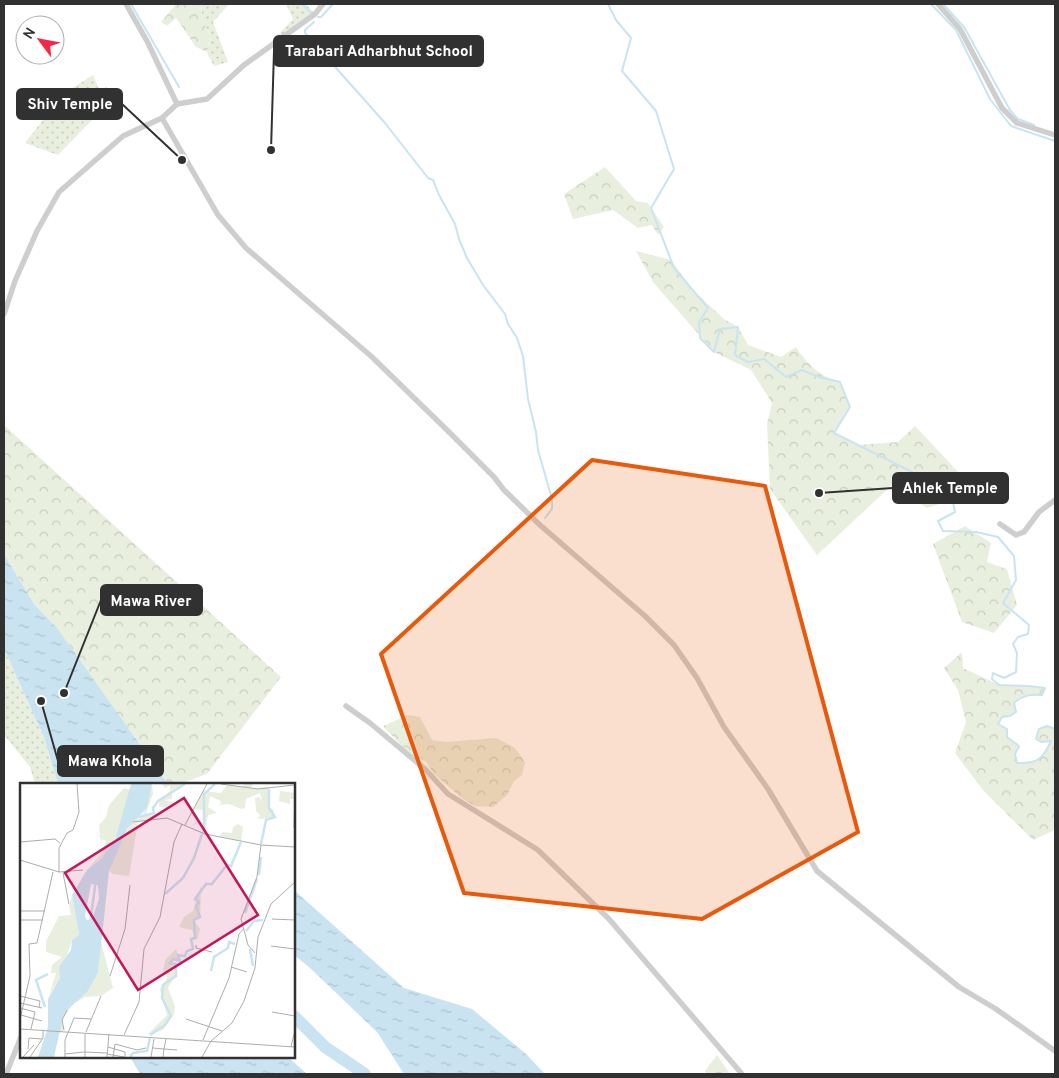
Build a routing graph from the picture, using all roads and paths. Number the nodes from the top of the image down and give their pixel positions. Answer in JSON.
{"nodes":[{"id":1,"x":126,"y":4,"type":"edge"},
{"id":2,"x":323,"y":4,"type":"edge"},
{"id":3,"x":938,"y":4,"type":"edge"},
{"id":4,"x":177,"y":104,"type":"junction"},
{"id":5,"x":162,"y":118,"type":"junction"},
{"id":6,"x":1055,"y":135,"type":"edge"},
{"id":7,"x":4,"y":314,"type":"edge"},
{"id":8,"x":1055,"y":500,"type":"edge"},
{"id":9,"x":1000,"y":524,"type":"dead end"},
{"id":10,"x":346,"y":706,"type":"dead end"},
{"id":11,"x":20,"y":1039,"type":"edge"},
{"id":12,"x":1055,"y":1051,"type":"edge"},
{"id":13,"x":6,"y":1074,"type":"edge"},
{"id":14,"x":742,"y":1074,"type":"edge"}],
"edges":[{"from":1,"to":4,"type":"street"},
{"from":2,"to":4,"type":"street"},
{"from":3,"to":6,"type":"street"},
{"from":4,"to":5,"type":"street"},
{"from":5,"to":7,"type":"street"},
{"from":5,"to":12,"type":"street"},
{"from":8,"to":9,"type":"street"},
{"from":10,"to":14,"type":"street"},
{"from":11,"to":13,"type":"street"}]}
